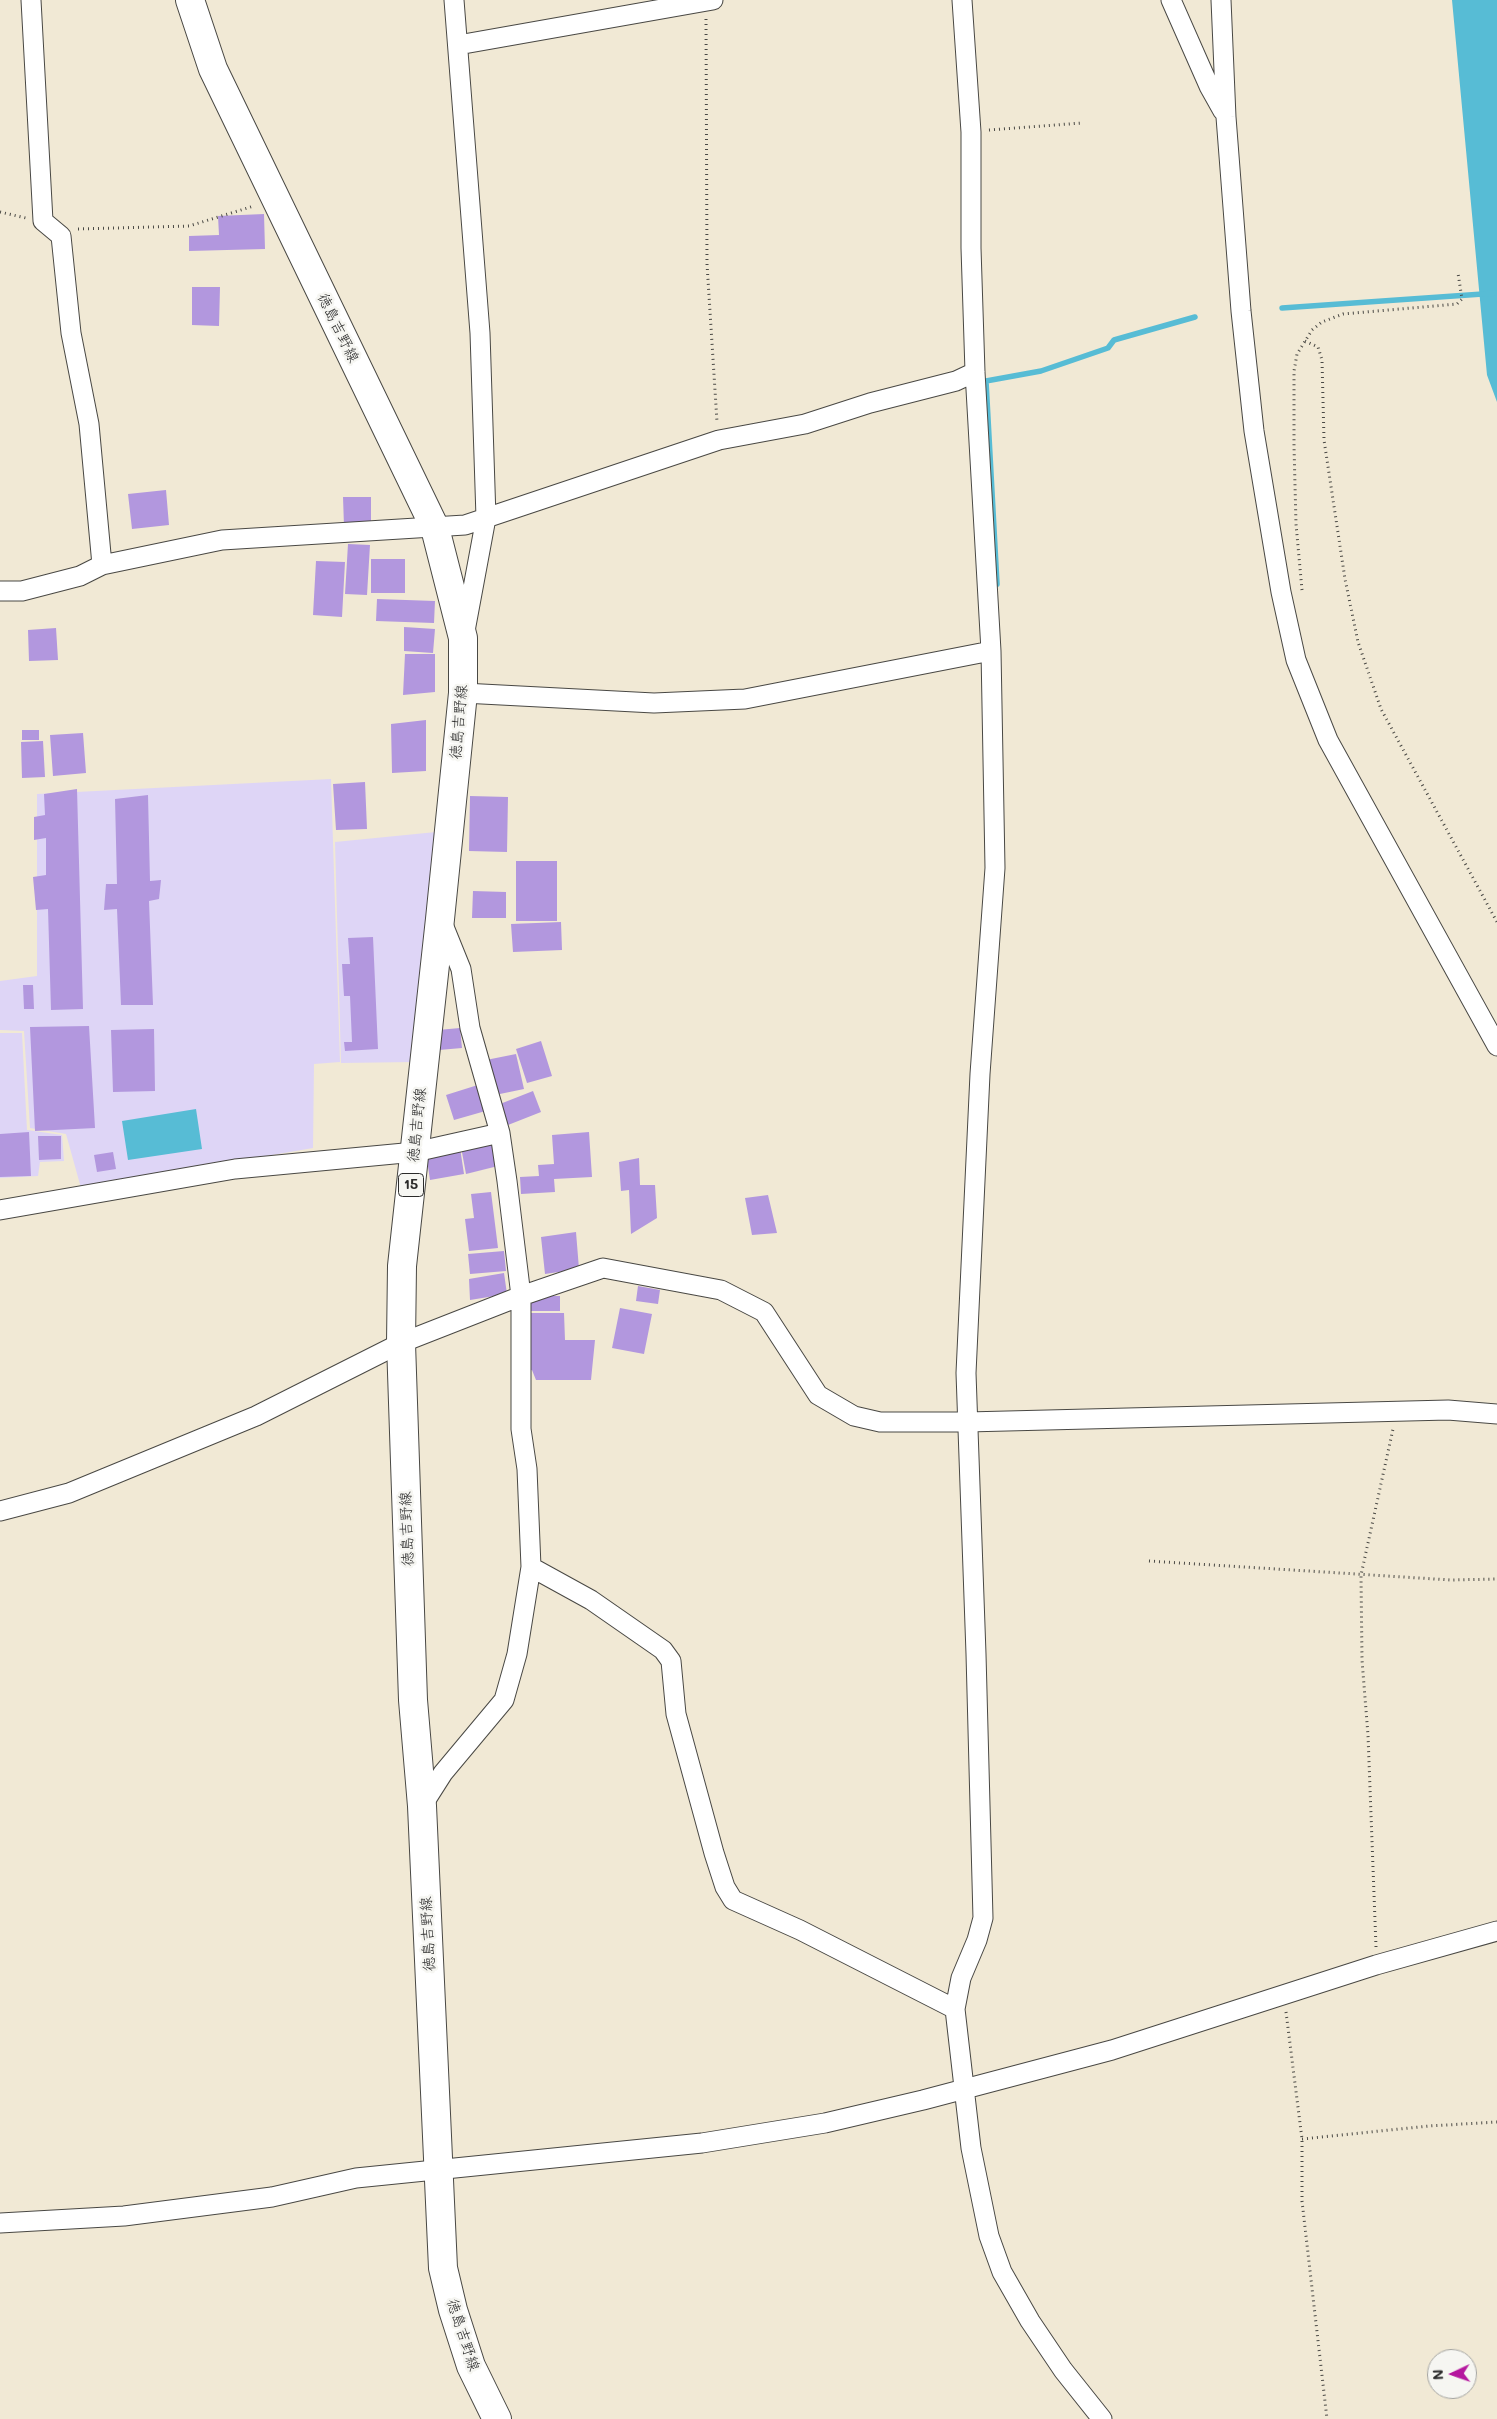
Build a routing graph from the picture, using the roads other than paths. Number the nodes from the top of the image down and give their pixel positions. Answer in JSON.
{"nodes":[{"id":1,"x":31,"y":0,"type":"edge"},
{"id":2,"x":190,"y":0,"type":"edge"},
{"id":3,"x":454,"y":0,"type":"edge"},
{"id":4,"x":962,"y":0,"type":"edge"},
{"id":5,"x":1171,"y":0,"type":"edge"},
{"id":6,"x":1222,"y":0,"type":"edge"},
{"id":7,"x":709,"y":1,"type":"edge"},
{"id":8,"x":458,"y":46,"type":"junction"},
{"id":9,"x":1226,"y":117,"type":"junction"},
{"id":10,"x":975,"y":372,"type":"junction"},
{"id":11,"x":486,"y":518,"type":"junction"},
{"id":12,"x":435,"y":528,"type":"junction"},
{"id":13,"x":102,"y":565,"type":"junction"},
{"id":14,"x":0,"y":592,"type":"edge"},
{"id":15,"x":464,"y":638,"type":"junction"},
{"id":16,"x":991,"y":651,"type":"junction"},
{"id":17,"x":463,"y":693,"type":"junction"},
{"id":18,"x":440,"y":919,"type":"junction"},
{"id":19,"x":1497,"y":1046,"type":"edge"},
{"id":20,"x":500,"y":1133,"type":"junction"},
{"id":21,"x":414,"y":1152,"type":"junction"},
{"id":22,"x":0,"y":1210,"type":"edge"},
{"id":23,"x":522,"y":1296,"type":"junction"},
{"id":24,"x":401,"y":1343,"type":"junction"},
{"id":25,"x":1497,"y":1414,"type":"edge"},
{"id":26,"x":967,"y":1422,"type":"junction"},
{"id":27,"x":0,"y":1511,"type":"edge"},
{"id":28,"x":532,"y":1567,"type":"junction"},
{"id":29,"x":422,"y":1806,"type":"junction"},
{"id":30,"x":1497,"y":1931,"type":"edge"},
{"id":31,"x":955,"y":2009,"type":"junction"},
{"id":32,"x":964,"y":2089,"type":"junction"},
{"id":33,"x":440,"y":2170,"type":"junction"},
{"id":34,"x":0,"y":2223,"type":"edge"},
{"id":35,"x":497,"y":2419,"type":"edge"},
{"id":36,"x":1102,"y":2419,"type":"edge"}],
"edges":[{"from":1,"to":13,"type":"street"},
{"from":2,"to":12,"type":"main road","name":"徳島吉野線","number":"15"},
{"from":3,"to":8,"type":"street"},
{"from":4,"to":10,"type":"street"},
{"from":5,"to":9,"type":"street"},
{"from":6,"to":9,"type":"street"},
{"from":7,"to":8,"type":"street"},
{"from":8,"to":11,"type":"street"},
{"from":9,"to":19,"type":"street"},
{"from":10,"to":11,"type":"street"},
{"from":10,"to":16,"type":"street"},
{"from":11,"to":12,"type":"street"},
{"from":11,"to":15,"type":"street"},
{"from":12,"to":13,"type":"street"},
{"from":12,"to":15,"type":"main road","name":"徳島吉野線","number":"15"},
{"from":13,"to":14,"type":"street"},
{"from":15,"to":17,"type":"main road","name":"徳島吉野線","number":"15"},
{"from":16,"to":17,"type":"street"},
{"from":16,"to":26,"type":"street"},
{"from":17,"to":18,"type":"main road","name":"徳島吉野線","number":"15"},
{"from":18,"to":20,"type":"street"},
{"from":18,"to":21,"type":"main road","name":"徳島吉野線","number":"15"},
{"from":20,"to":21,"type":"street"},
{"from":20,"to":23,"type":"street"},
{"from":21,"to":22,"type":"street"},
{"from":21,"to":24,"type":"main road","name":"徳島吉野線","number":"15"},
{"from":23,"to":24,"type":"street"},
{"from":23,"to":26,"type":"street"},
{"from":23,"to":28,"type":"street"},
{"from":24,"to":27,"type":"street"},
{"from":24,"to":29,"type":"main road","name":"徳島吉野線","number":"15"},
{"from":25,"to":26,"type":"street"},
{"from":26,"to":31,"type":"street"},
{"from":28,"to":29,"type":"street"},
{"from":28,"to":31,"type":"street"},
{"from":29,"to":33,"type":"main road","name":"徳島吉野線","number":"15"},
{"from":30,"to":32,"type":"street"},
{"from":31,"to":32,"type":"street"},
{"from":32,"to":33,"type":"street"},
{"from":32,"to":36,"type":"street"},
{"from":33,"to":34,"type":"street"},
{"from":33,"to":35,"type":"main road","name":"徳島吉野線","number":"15"}]}
